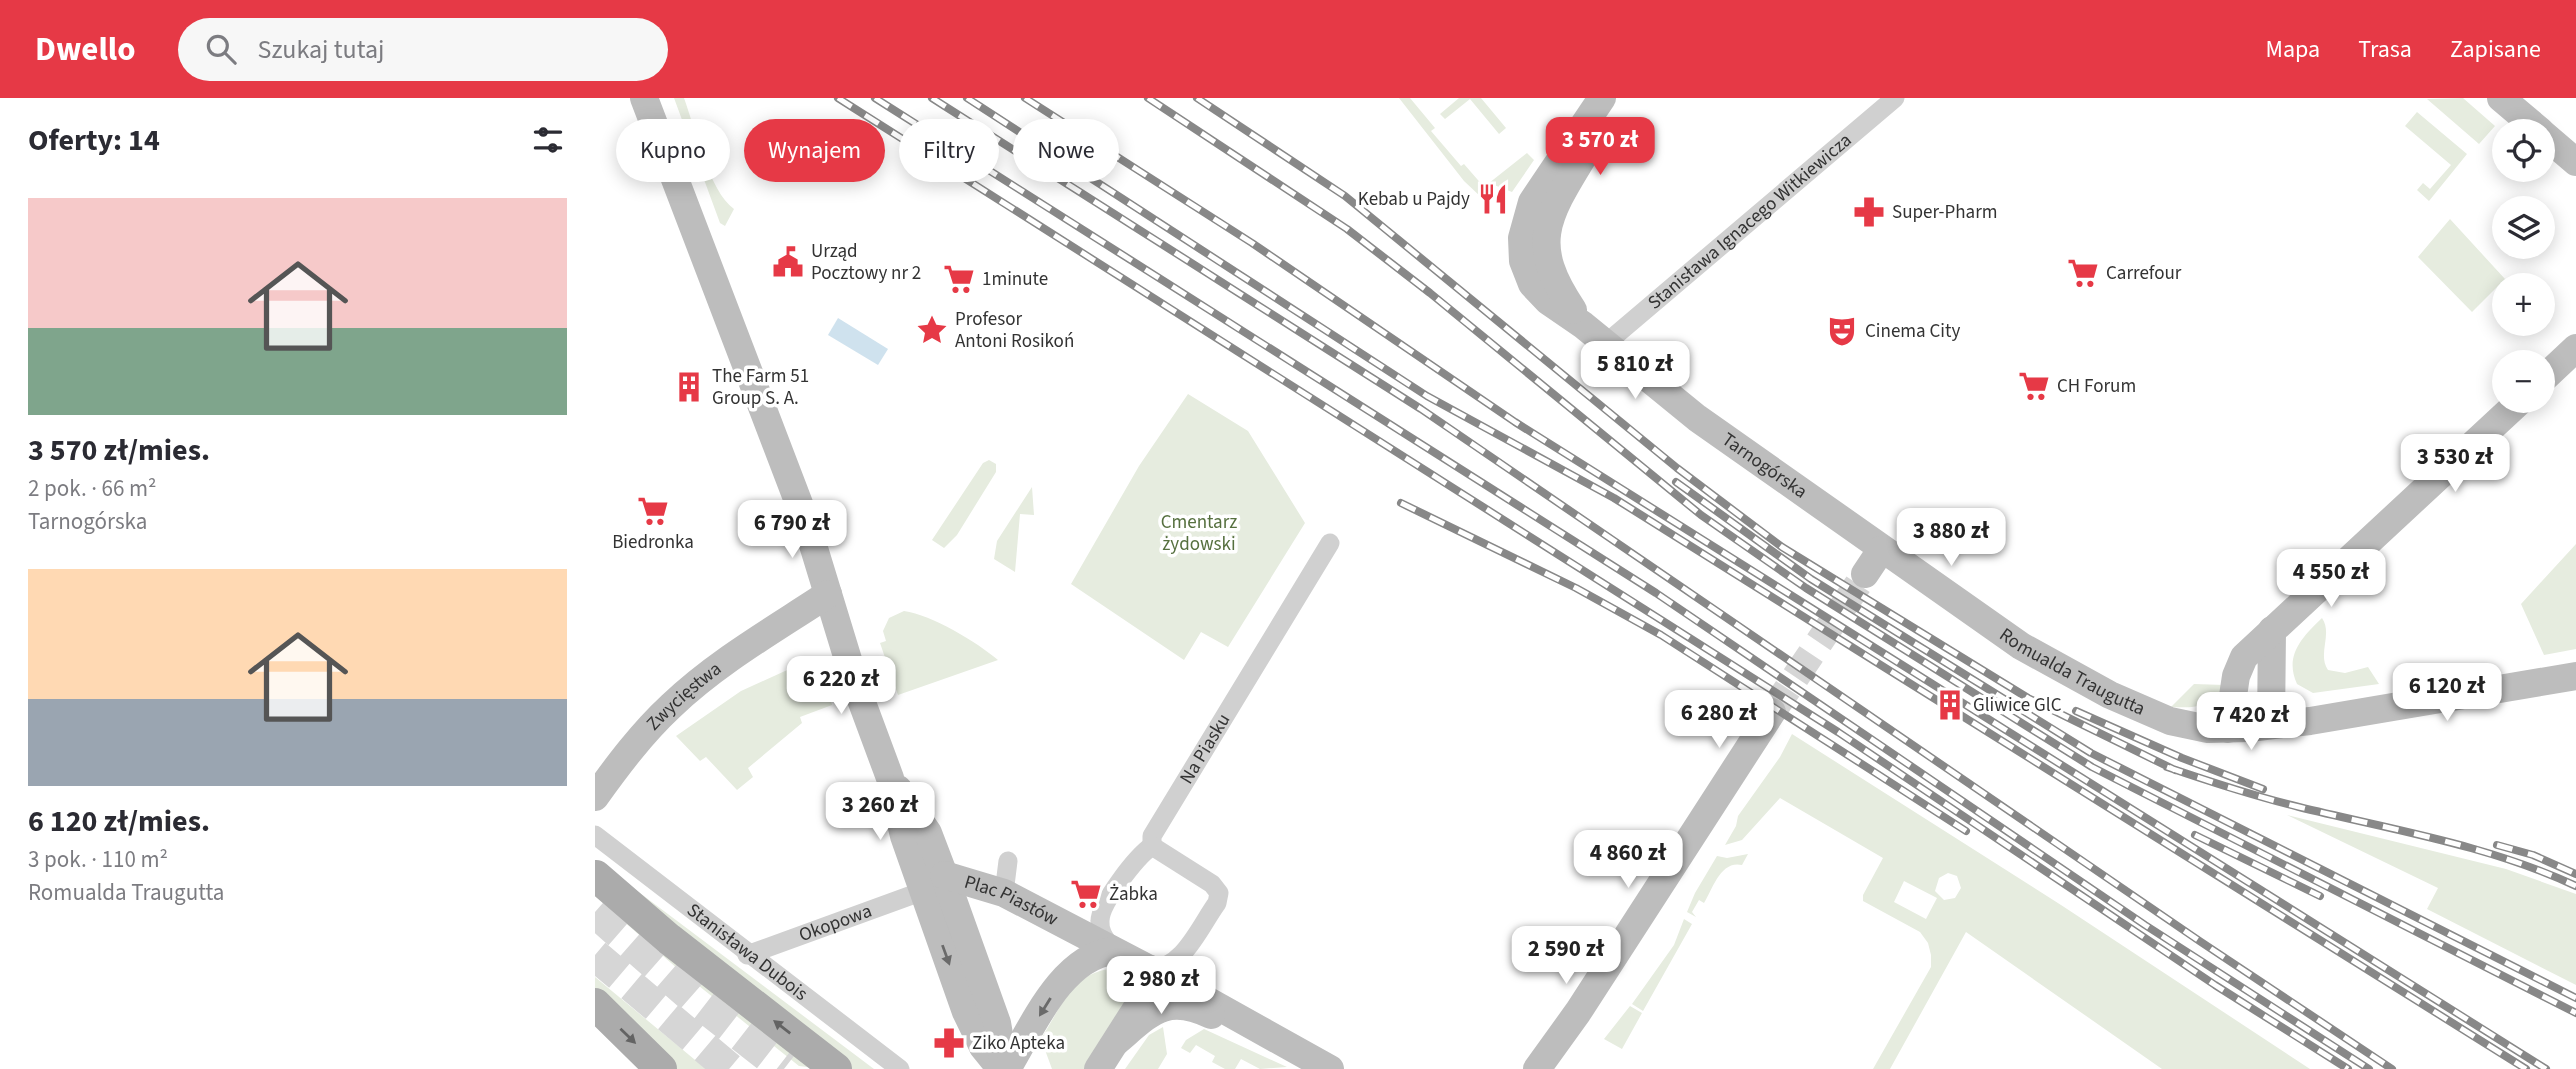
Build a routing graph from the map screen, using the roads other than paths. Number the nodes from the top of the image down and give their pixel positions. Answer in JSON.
{"nodes":[{"id":1,"x":644,"y":98,"type":"edge"},
{"id":2,"x":1602,"y":98,"type":"edge"},
{"id":3,"x":1619,"y":98,"type":"edge"},
{"id":4,"x":1895,"y":98,"type":"edge"},
{"id":5,"x":2501,"y":98,"type":"edge"},
{"id":6,"x":2526,"y":119,"type":"edge"},
{"id":7,"x":2555,"y":144,"type":"edge"},
{"id":8,"x":2576,"y":162,"type":"edge"},
{"id":9,"x":1583,"y":325,"type":"junction"},
{"id":10,"x":1604,"y":345,"type":"junction"},
{"id":11,"x":2576,"y":348,"type":"edge"},
{"id":12,"x":2555,"y":368,"type":"edge"},
{"id":13,"x":2507,"y":413,"type":"edge"},
{"id":14,"x":1330,"y":543,"type":"dead end"},
{"id":15,"x":1881,"y":550,"type":"junction"},
{"id":16,"x":1865,"y":574,"type":"tunnel mouth"},
{"id":17,"x":828,"y":594,"type":"junction"},
{"id":18,"x":2272,"y":630,"type":"junction"},
{"id":19,"x":2576,"y":676,"type":"edge"},
{"id":20,"x":1772,"y":712,"type":"tunnel mouth"},
{"id":21,"x":2271,"y":725,"type":"junction"},
{"id":22,"x":2228,"y":729,"type":"junction"},
{"id":23,"x":595,"y":797,"type":"edge"},
{"id":24,"x":595,"y":835,"type":"edge"},
{"id":25,"x":1152,"y":846,"type":"junction"},
{"id":26,"x":1008,"y":862,"type":"dead end"},
{"id":27,"x":596,"y":876,"type":"edge"},
{"id":28,"x":933,"y":883,"type":"junction"},
{"id":29,"x":1004,"y":893,"type":"junction"},
{"id":30,"x":1113,"y":951,"type":"junction"},
{"id":31,"x":747,"y":955,"type":"junction"},
{"id":32,"x":1150,"y":970,"type":"junction"},
{"id":33,"x":595,"y":1004,"type":"edge"},
{"id":34,"x":1117,"y":1041,"type":"junction"},
{"id":35,"x":1291,"y":1048,"type":"junction"},
{"id":36,"x":1536,"y":1067,"type":"edge"},
{"id":37,"x":661,"y":1069,"type":"edge"},
{"id":38,"x":836,"y":1069,"type":"edge"},
{"id":39,"x":900,"y":1069,"type":"edge"},
{"id":40,"x":1005,"y":1069,"type":"edge"},
{"id":41,"x":1098,"y":1069,"type":"edge"},
{"id":42,"x":1329,"y":1069,"type":"edge"}],
"edges":[{"from":1,"to":17,"type":"main road"},
{"from":2,"to":9,"type":"main road","name":"Tarnogórska"},
{"from":3,"to":9,"type":"main road","name":"Tarnogórska"},
{"from":4,"to":10,"type":"street","name":"Stanisława Ignacego Witkiewicza"},
{"from":5,"to":6,"type":"main road"},
{"from":7,"to":8,"type":"main road"},
{"from":9,"to":10,"type":"main road","name":"Tarnogórska"},
{"from":10,"to":15,"type":"main road","name":"Tarnogórska"},
{"from":11,"to":12,"type":"main road"},
{"from":13,"to":18,"type":"main road"},
{"from":14,"to":25,"type":"street","name":"Na Piasku"},
{"from":15,"to":16,"type":"main road"},
{"from":15,"to":22,"type":"main road","name":"Romualda Traugutta"},
{"from":17,"to":23,"type":"main road","name":"Zwycięstwa"},
{"from":17,"to":28,"type":"main road"},
{"from":18,"to":21,"type":"main road"},
{"from":18,"to":22,"type":"main road"},
{"from":19,"to":21,"type":"main road","name":"Romualda Traugutta"},
{"from":20,"to":36,"type":"main road"},
{"from":21,"to":22,"type":"main road","name":"Romualda Traugutta"},
{"from":24,"to":31,"type":"street","name":"Stanisława Dubois"},
{"from":25,"to":30,"type":"street","name":"Na Piasku"},
{"from":25,"to":32,"type":"street"},
{"from":26,"to":29,"type":"street"},
{"from":38,"to":27,"type":"main road","one_way":true},
{"from":28,"to":29,"type":"main road","name":"Plac Piastów"},
{"from":28,"to":31,"type":"street","name":"Okopowa"},
{"from":28,"to":40,"type":"main road"},
{"from":29,"to":30,"type":"main road","name":"Plac Piastów"},
{"from":30,"to":32,"type":"main road","name":"Plac Piastów"},
{"from":30,"to":40,"type":"main road","one_way":true},
{"from":31,"to":39,"type":"street","name":"Stanisława Dubois"},
{"from":32,"to":34,"type":"main road"},
{"from":32,"to":35,"type":"main road","name":"Plac Piastów"},
{"from":33,"to":37,"type":"main road","one_way":true},
{"from":34,"to":35,"type":"main road"},
{"from":34,"to":41,"type":"main road"},
{"from":35,"to":42,"type":"main road"}]}
